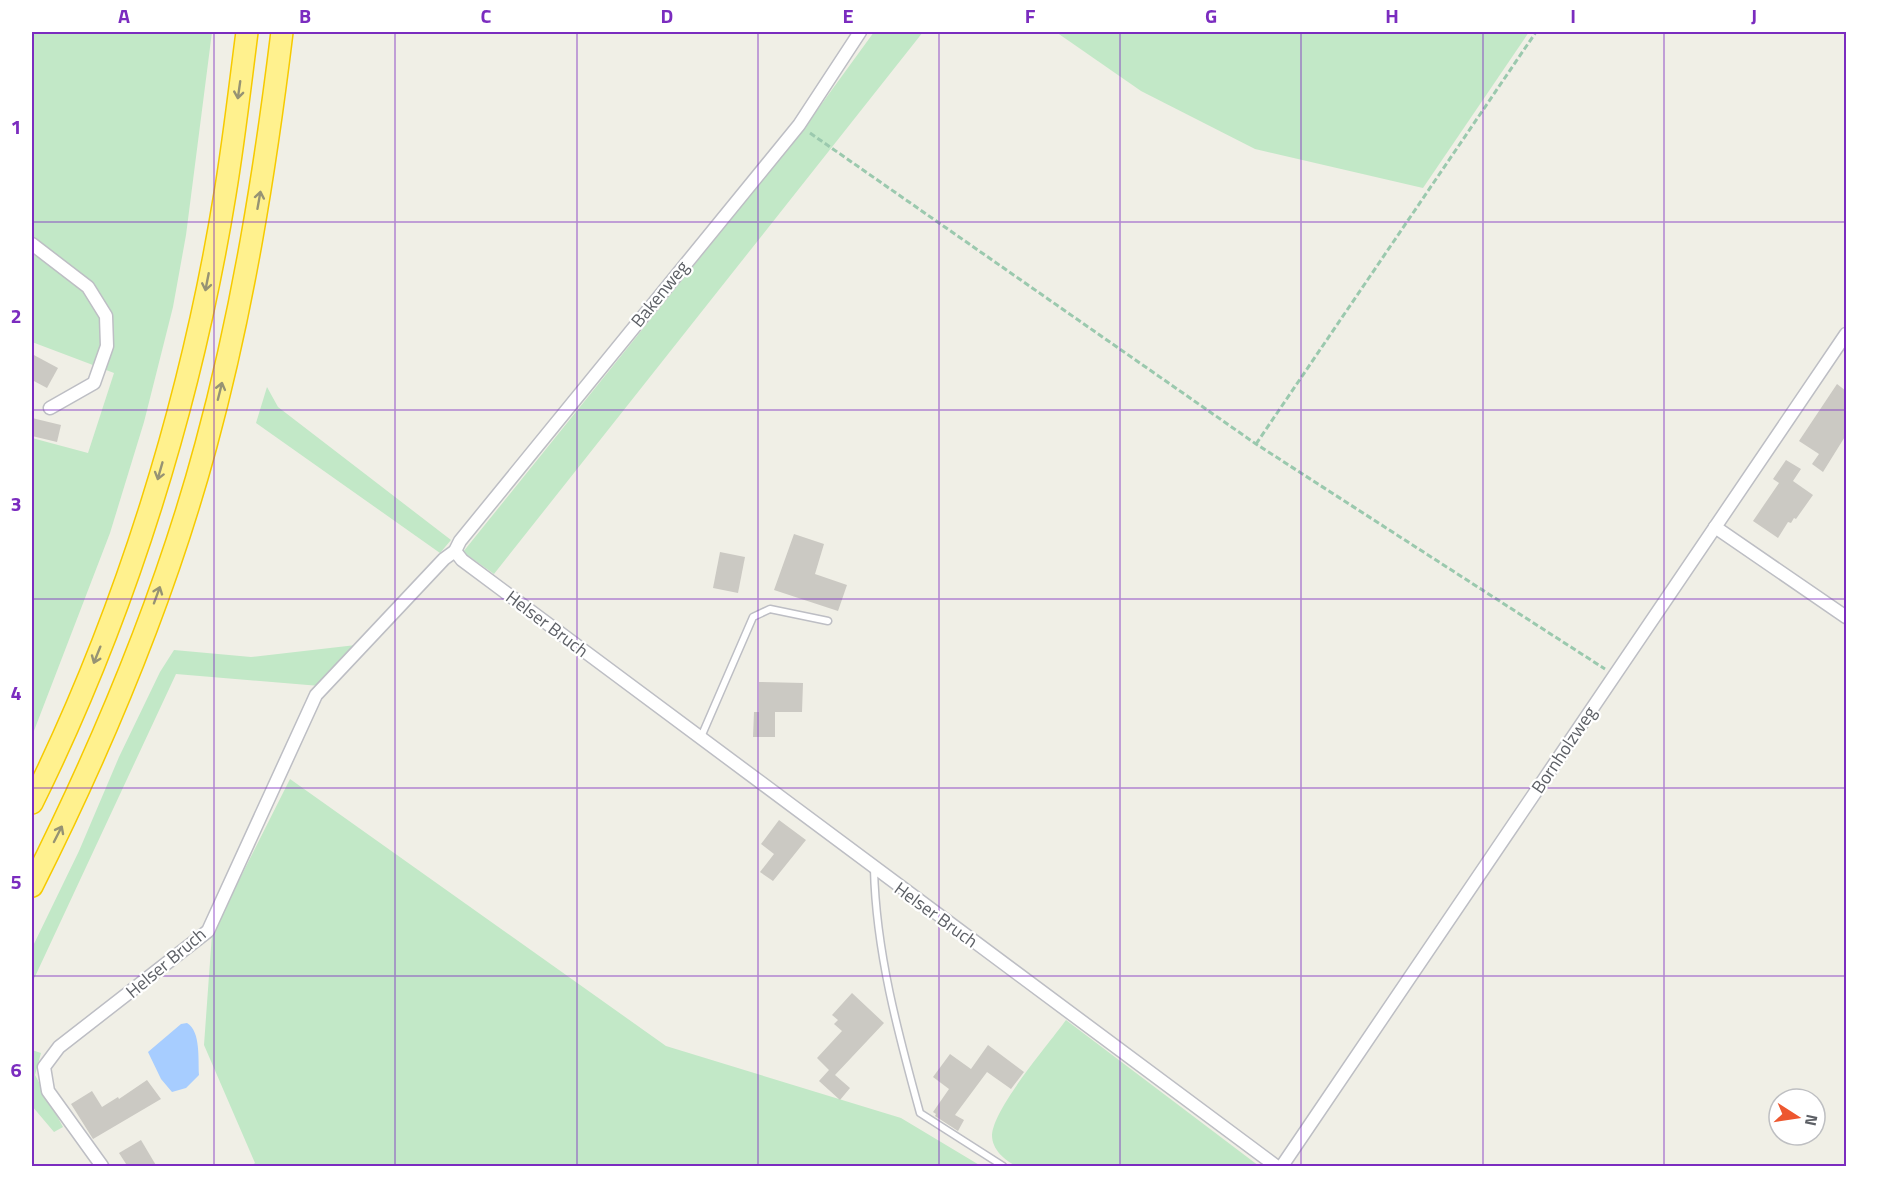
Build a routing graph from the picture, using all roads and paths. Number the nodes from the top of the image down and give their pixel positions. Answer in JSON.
{"nodes":[{"id":1,"x":247,"y":32,"type":"edge"},
{"id":2,"x":282,"y":32,"type":"edge"},
{"id":3,"x":860,"y":32,"type":"edge"},
{"id":4,"x":1536,"y":32,"type":"edge"},
{"id":5,"x":799,"y":125,"type":"junction"},
{"id":6,"x":32,"y":244,"type":"edge"},
{"id":7,"x":1846,"y":334,"type":"edge"},
{"id":8,"x":50,"y":408,"type":"dead end"},
{"id":9,"x":1256,"y":444,"type":"junction"},
{"id":10,"x":1715,"y":527,"type":"junction"},
{"id":11,"x":455,"y":551,"type":"junction"},
{"id":12,"x":1846,"y":617,"type":"edge"},
{"id":13,"x":828,"y":621,"type":"dead end"},
{"id":14,"x":1614,"y":675,"type":"junction"},
{"id":15,"x":700,"y":739,"type":"junction"},
{"id":16,"x":32,"y":803,"type":"edge"},
{"id":17,"x":874,"y":869,"type":"junction"},
{"id":18,"x":32,"y":886,"type":"edge"},
{"id":19,"x":102,"y":1167,"type":"edge"},
{"id":20,"x":1003,"y":1167,"type":"edge"},
{"id":21,"x":1276,"y":1167,"type":"edge"},
{"id":22,"x":1282,"y":1167,"type":"edge"}],
"edges":[{"from":1,"to":16,"type":"highway","one_way":true},
{"from":18,"to":2,"type":"highway","one_way":true},
{"from":3,"to":5,"type":"street","name":"Bakenweg"},
{"from":4,"to":9,"type":"path"},
{"from":5,"to":9,"type":"path"},
{"from":5,"to":11,"type":"street","name":"Bakenweg"},
{"from":6,"to":8,"type":"street"},
{"from":7,"to":10,"type":"street","name":"Bornholzweg"},
{"from":9,"to":14,"type":"path"},
{"from":10,"to":12,"type":"street"},
{"from":10,"to":14,"type":"street","name":"Bornholzweg"},
{"from":11,"to":15,"type":"street","name":"Helser Bruch"},
{"from":11,"to":19,"type":"street","name":"Helser Bruch"},
{"from":13,"to":15,"type":"lane"},
{"from":14,"to":22,"type":"street","name":"Bornholzweg"},
{"from":15,"to":17,"type":"street","name":"Helser Bruch"},
{"from":17,"to":20,"type":"lane"},
{"from":17,"to":21,"type":"street","name":"Helser Bruch"}]}
